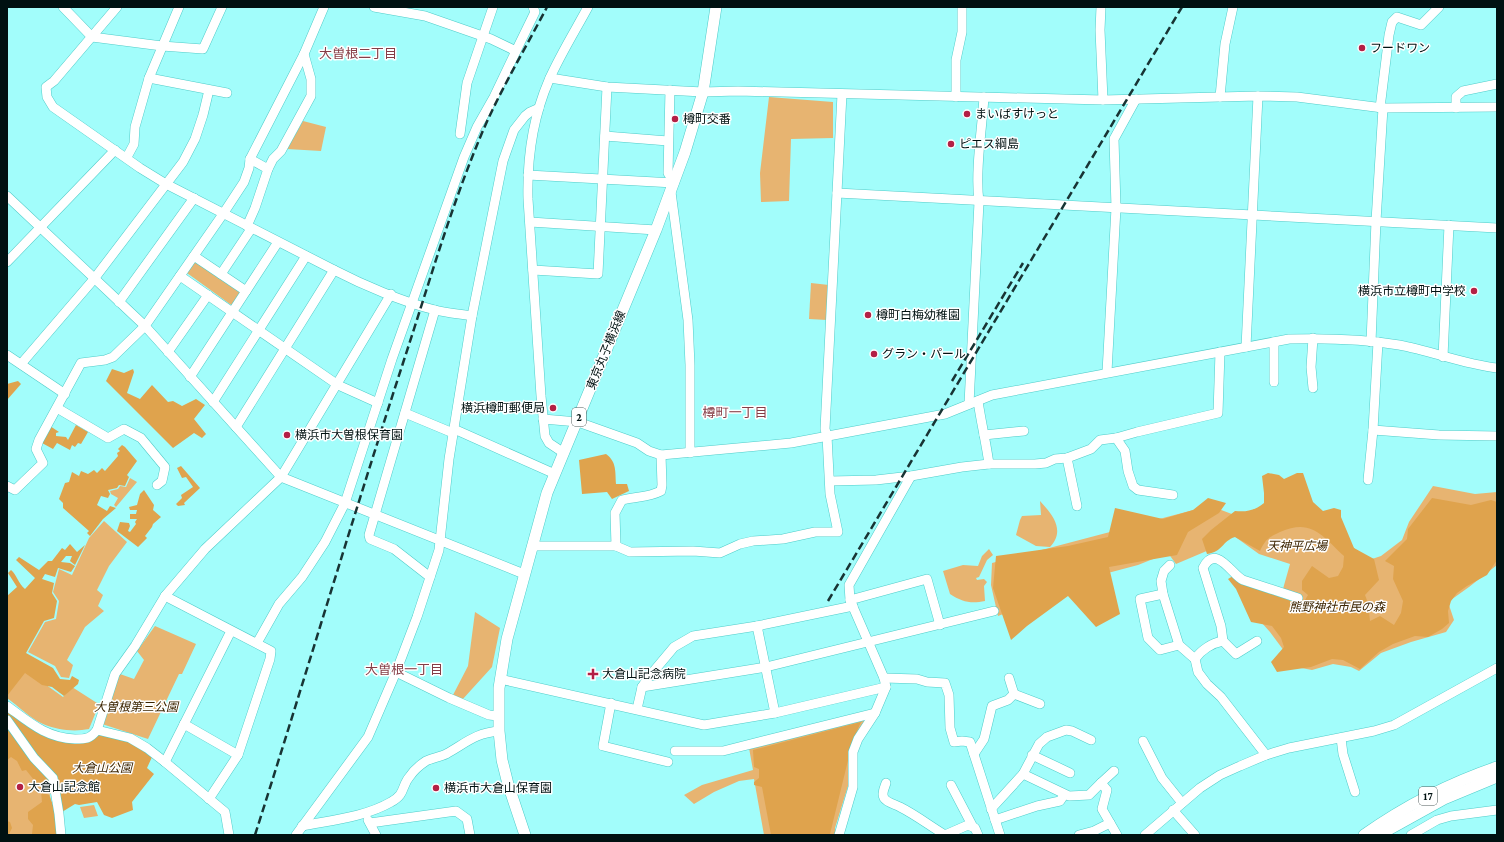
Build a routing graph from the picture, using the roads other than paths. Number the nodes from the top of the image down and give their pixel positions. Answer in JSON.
{"nodes":[{"id":1,"x":63,"y":7,"type":"edge"},
{"id":2,"x":117,"y":7,"type":"edge"},
{"id":3,"x":179,"y":7,"type":"edge"},
{"id":4,"x":222,"y":7,"type":"edge"},
{"id":5,"x":324,"y":7,"type":"edge"},
{"id":6,"x":374,"y":7,"type":"edge"},
{"id":7,"x":493,"y":7,"type":"edge"},
{"id":8,"x":533,"y":7,"type":"edge"},
{"id":9,"x":588,"y":7,"type":"edge"},
{"id":10,"x":716,"y":7,"type":"edge"},
{"id":11,"x":962,"y":7,"type":"edge"},
{"id":12,"x":1101,"y":7,"type":"edge"},
{"id":13,"x":1233,"y":7,"type":"edge"},
{"id":14,"x":1439,"y":7,"type":"edge"},
{"id":15,"x":482,"y":36,"type":"junction"},
{"id":16,"x":92,"y":37,"type":"junction"},
{"id":17,"x":162,"y":46,"type":"junction"},
{"id":18,"x":516,"y":51,"type":"junction"},
{"id":19,"x":304,"y":54,"type":"junction"},
{"id":20,"x":149,"y":78,"type":"junction"},
{"id":21,"x":550,"y":78,"type":"junction"},
{"id":22,"x":1497,"y":84,"type":"edge"},
{"id":23,"x":608,"y":87,"type":"junction"},
{"id":24,"x":209,"y":90,"type":"junction"},
{"id":25,"x":670,"y":90,"type":"junction"},
{"id":26,"x":703,"y":92,"type":"junction"},
{"id":27,"x":227,"y":93,"type":"dead end"},
{"id":28,"x":842,"y":94,"type":"junction"},
{"id":29,"x":1258,"y":96,"type":"junction"},
{"id":30,"x":956,"y":97,"type":"junction"},
{"id":31,"x":984,"y":97,"type":"junction"},
{"id":32,"x":1220,"y":97,"type":"junction"},
{"id":33,"x":1136,"y":99,"type":"junction"},
{"id":34,"x":1103,"y":100,"type":"junction"},
{"id":35,"x":1497,"y":107,"type":"edge"},
{"id":36,"x":539,"y":108,"type":"junction"},
{"id":37,"x":1382,"y":108,"type":"junction"},
{"id":38,"x":1456,"y":108,"type":"junction"},
{"id":39,"x":460,"y":134,"type":"dead end"},
{"id":40,"x":605,"y":136,"type":"junction"},
{"id":41,"x":668,"y":141,"type":"junction"},
{"id":42,"x":115,"y":150,"type":"junction"},
{"id":43,"x":126,"y":157,"type":"junction"},
{"id":44,"x":250,"y":159,"type":"junction"},
{"id":45,"x":268,"y":169,"type":"junction"},
{"id":46,"x":528,"y":175,"type":"junction"},
{"id":47,"x":603,"y":179,"type":"junction"},
{"id":48,"x":166,"y":184,"type":"junction"},
{"id":49,"x":672,"y":187,"type":"junction"},
{"id":50,"x":837,"y":193,"type":"junction"},
{"id":51,"x":7,"y":196,"type":"edge"},
{"id":52,"x":194,"y":198,"type":"junction"},
{"id":53,"x":979,"y":202,"type":"junction"},
{"id":54,"x":1116,"y":208,"type":"junction"},
{"id":55,"x":224,"y":214,"type":"junction"},
{"id":56,"x":1252,"y":215,"type":"junction"},
{"id":57,"x":1376,"y":221,"type":"junction"},
{"id":58,"x":530,"y":222,"type":"junction"},
{"id":59,"x":1449,"y":225,"type":"junction"},
{"id":60,"x":601,"y":226,"type":"junction"},
{"id":61,"x":41,"y":227,"type":"junction"},
{"id":62,"x":249,"y":227,"type":"junction"},
{"id":63,"x":1497,"y":228,"type":"edge"},
{"id":64,"x":656,"y":230,"type":"junction"},
{"id":65,"x":278,"y":242,"type":"junction"},
{"id":66,"x":194,"y":256,"type":"junction"},
{"id":67,"x":306,"y":256,"type":"junction"},
{"id":68,"x":7,"y":262,"type":"edge"},
{"id":69,"x":334,"y":270,"type":"junction"},
{"id":70,"x":533,"y":270,"type":"junction"},
{"id":71,"x":221,"y":274,"type":"junction"},
{"id":72,"x":180,"y":276,"type":"junction"},
{"id":73,"x":94,"y":279,"type":"junction"},
{"id":74,"x":246,"y":291,"type":"junction"},
{"id":75,"x":391,"y":294,"type":"junction"},
{"id":76,"x":208,"y":295,"type":"junction"},
{"id":77,"x":119,"y":302,"type":"junction"},
{"id":78,"x":412,"y":302,"type":"junction"},
{"id":79,"x":435,"y":310,"type":"junction"},
{"id":80,"x":232,"y":312,"type":"junction"},
{"id":81,"x":472,"y":316,"type":"junction"},
{"id":82,"x":145,"y":326,"type":"junction"},
{"id":83,"x":259,"y":330,"type":"junction"},
{"id":84,"x":1313,"y":338,"type":"junction"},
{"id":85,"x":1274,"y":342,"type":"junction"},
{"id":86,"x":1374,"y":342,"type":"junction"},
{"id":87,"x":1246,"y":347,"type":"junction"},
{"id":88,"x":285,"y":348,"type":"junction"},
{"id":89,"x":168,"y":352,"type":"junction"},
{"id":90,"x":1220,"y":352,"type":"junction"},
{"id":91,"x":7,"y":355,"type":"edge"},
{"id":92,"x":1443,"y":357,"type":"junction"},
{"id":93,"x":21,"y":364,"type":"junction"},
{"id":94,"x":1497,"y":368,"type":"edge"},
{"id":95,"x":1107,"y":372,"type":"junction"},
{"id":96,"x":190,"y":377,"type":"junction"},
{"id":97,"x":1274,"y":382,"type":"dead end"},
{"id":98,"x":338,"y":385,"type":"junction"},
{"id":99,"x":1312,"y":388,"type":"dead end"},
{"id":100,"x":65,"y":394,"type":"junction"},
{"id":101,"x":978,"y":401,"type":"junction"},
{"id":102,"x":213,"y":402,"type":"junction"},
{"id":103,"x":378,"y":403,"type":"junction"},
{"id":104,"x":968,"y":404,"type":"junction"},
{"id":105,"x":57,"y":408,"type":"junction"},
{"id":106,"x":406,"y":413,"type":"junction"},
{"id":107,"x":543,"y":419,"type":"junction"},
{"id":108,"x":578,"y":422,"type":"junction"},
{"id":109,"x":236,"y":427,"type":"junction"},
{"id":110,"x":1373,"y":430,"type":"junction"},
{"id":111,"x":454,"y":431,"type":"junction"},
{"id":112,"x":1024,"y":431,"type":"dead end"},
{"id":113,"x":984,"y":435,"type":"junction"},
{"id":114,"x":827,"y":436,"type":"junction"},
{"id":115,"x":1497,"y":436,"type":"edge"},
{"id":116,"x":1116,"y":438,"type":"junction"},
{"id":117,"x":564,"y":453,"type":"junction"},
{"id":118,"x":690,"y":453,"type":"junction"},
{"id":119,"x":661,"y":455,"type":"junction"},
{"id":120,"x":1067,"y":458,"type":"junction"},
{"id":121,"x":989,"y":464,"type":"junction"},
{"id":122,"x":555,"y":474,"type":"junction"},
{"id":123,"x":911,"y":476,"type":"junction"},
{"id":124,"x":281,"y":477,"type":"junction"},
{"id":125,"x":1368,"y":480,"type":"dead end"},
{"id":126,"x":830,"y":481,"type":"junction"},
{"id":127,"x":157,"y":485,"type":"dead end"},
{"id":128,"x":7,"y":486,"type":"edge"},
{"id":129,"x":1173,"y":495,"type":"dead end"},
{"id":130,"x":345,"y":503,"type":"junction"},
{"id":131,"x":1077,"y":506,"type":"dead end"},
{"id":132,"x":376,"y":515,"type":"junction"},
{"id":133,"x":440,"y":540,"type":"junction"},
{"id":134,"x":532,"y":546,"type":"junction"},
{"id":135,"x":616,"y":546,"type":"junction"},
{"id":136,"x":1170,"y":565,"type":"dead end"},
{"id":137,"x":524,"y":574,"type":"junction"},
{"id":138,"x":430,"y":577,"type":"junction"},
{"id":139,"x":1163,"y":594,"type":"junction"},
{"id":140,"x":165,"y":596,"type":"junction"},
{"id":141,"x":1298,"y":598,"type":"dead end"},
{"id":142,"x":851,"y":603,"type":"junction"},
{"id":143,"x":994,"y":611,"type":"dead end"},
{"id":144,"x":940,"y":625,"type":"junction"},
{"id":145,"x":757,"y":626,"type":"junction"},
{"id":146,"x":231,"y":631,"type":"junction"},
{"id":147,"x":1223,"y":641,"type":"junction"},
{"id":148,"x":1256,"y":641,"type":"dead end"},
{"id":149,"x":868,"y":642,"type":"junction"},
{"id":150,"x":257,"y":643,"type":"junction"},
{"id":151,"x":1179,"y":645,"type":"junction"},
{"id":152,"x":1195,"y":659,"type":"junction"},
{"id":153,"x":766,"y":667,"type":"junction"},
{"id":154,"x":1497,"y":668,"type":"edge"},
{"id":155,"x":396,"y":672,"type":"junction"},
{"id":156,"x":1009,"y":678,"type":"dead end"},
{"id":157,"x":500,"y":679,"type":"junction"},
{"id":158,"x":885,"y":683,"type":"junction"},
{"id":159,"x":642,"y":687,"type":"junction"},
{"id":160,"x":1014,"y":694,"type":"junction"},
{"id":161,"x":611,"y":703,"type":"junction"},
{"id":162,"x":1040,"y":704,"type":"dead end"},
{"id":163,"x":7,"y":706,"type":"edge"},
{"id":164,"x":637,"y":709,"type":"junction"},
{"id":165,"x":775,"y":713,"type":"junction"},
{"id":166,"x":875,"y":713,"type":"junction"},
{"id":167,"x":498,"y":716,"type":"junction"},
{"id":168,"x":7,"y":720,"type":"edge"},
{"id":169,"x":184,"y":724,"type":"junction"},
{"id":170,"x":97,"y":730,"type":"junction"},
{"id":171,"x":499,"y":731,"type":"junction"},
{"id":172,"x":1341,"y":738,"type":"junction"},
{"id":173,"x":1091,"y":740,"type":"dead end"},
{"id":174,"x":1143,"y":741,"type":"dead end"},
{"id":175,"x":675,"y":751,"type":"dead end"},
{"id":176,"x":974,"y":754,"type":"junction"},
{"id":177,"x":238,"y":755,"type":"junction"},
{"id":178,"x":1032,"y":755,"type":"junction"},
{"id":179,"x":1266,"y":755,"type":"junction"},
{"id":180,"x":165,"y":762,"type":"junction"},
{"id":181,"x":668,"y":762,"type":"dead end"},
{"id":182,"x":1497,"y":767,"type":"edge"},
{"id":183,"x":1114,"y":771,"type":"dead end"},
{"id":184,"x":1070,"y":773,"type":"dead end"},
{"id":185,"x":1023,"y":774,"type":"junction"},
{"id":186,"x":1497,"y":777,"type":"edge"},
{"id":187,"x":886,"y":783,"type":"dead end"},
{"id":188,"x":1101,"y":783,"type":"junction"},
{"id":189,"x":951,"y":785,"type":"dead end"},
{"id":190,"x":1355,"y":792,"type":"dead end"},
{"id":191,"x":1064,"y":795,"type":"junction"},
{"id":192,"x":209,"y":799,"type":"junction"},
{"id":193,"x":1182,"y":803,"type":"junction"},
{"id":194,"x":991,"y":809,"type":"junction"},
{"id":195,"x":1173,"y":810,"type":"junction"},
{"id":196,"x":1497,"y":810,"type":"edge"},
{"id":197,"x":364,"y":813,"type":"junction"},
{"id":198,"x":995,"y":820,"type":"junction"},
{"id":199,"x":370,"y":823,"type":"junction"},
{"id":200,"x":1110,"y":823,"type":"junction"},
{"id":201,"x":302,"y":826,"type":"junction"},
{"id":202,"x":975,"y":831,"type":"edge"},
{"id":203,"x":1383,"y":834,"type":"edge"},
{"id":204,"x":61,"y":835,"type":"edge"},
{"id":205,"x":229,"y":835,"type":"edge"},
{"id":206,"x":296,"y":835,"type":"edge"},
{"id":207,"x":376,"y":835,"type":"edge"},
{"id":208,"x":470,"y":835,"type":"edge"},
{"id":209,"x":525,"y":835,"type":"edge"},
{"id":210,"x":839,"y":835,"type":"edge"},
{"id":211,"x":1000,"y":835,"type":"edge"},
{"id":212,"x":1079,"y":835,"type":"edge"},
{"id":213,"x":1117,"y":835,"type":"edge"},
{"id":214,"x":1145,"y":835,"type":"edge"},
{"id":215,"x":1194,"y":835,"type":"edge"},
{"id":216,"x":1364,"y":835,"type":"edge"},
{"id":217,"x":1411,"y":835,"type":"edge"}],
"edges":[{"from":1,"to":16,"type":"street"},
{"from":2,"to":16,"type":"street"},
{"from":3,"to":17,"type":"street"},
{"from":4,"to":17,"type":"street"},
{"from":5,"to":19,"type":"street"},
{"from":6,"to":15,"type":"street"},
{"from":7,"to":15,"type":"street"},
{"from":8,"to":18,"type":"street"},
{"from":9,"to":21,"type":"street"},
{"from":10,"to":26,"type":"main road","name":"東京丸子横浜線","number":"2"},
{"from":11,"to":30,"type":"street"},
{"from":12,"to":34,"type":"street"},
{"from":13,"to":32,"type":"street"},
{"from":14,"to":37,"type":"street"},
{"from":15,"to":18,"type":"street"},
{"from":15,"to":39,"type":"street"},
{"from":16,"to":17,"type":"street"},
{"from":16,"to":42,"type":"street"},
{"from":17,"to":20,"type":"street"},
{"from":18,"to":78,"type":"street"},
{"from":19,"to":44,"type":"street"},
{"from":19,"to":45,"type":"street"},
{"from":20,"to":24,"type":"street"},
{"from":20,"to":43,"type":"street"},
{"from":21,"to":23,"type":"street"},
{"from":21,"to":36,"type":"street"},
{"from":22,"to":38,"type":"street"},
{"from":23,"to":25,"type":"street"},
{"from":23,"to":40,"type":"street"},
{"from":24,"to":27,"type":"street"},
{"from":24,"to":48,"type":"street"},
{"from":25,"to":26,"type":"street"},
{"from":25,"to":41,"type":"street"},
{"from":26,"to":28,"type":"street"},
{"from":26,"to":49,"type":"main road","name":"東京丸子横浜線","number":"2"},
{"from":28,"to":30,"type":"street"},
{"from":28,"to":50,"type":"street"},
{"from":29,"to":32,"type":"street"},
{"from":29,"to":37,"type":"street"},
{"from":29,"to":56,"type":"street"},
{"from":30,"to":31,"type":"street"},
{"from":31,"to":34,"type":"street"},
{"from":31,"to":53,"type":"street"},
{"from":32,"to":33,"type":"street"},
{"from":33,"to":34,"type":"street"},
{"from":33,"to":54,"type":"street"},
{"from":35,"to":38,"type":"street"},
{"from":36,"to":46,"type":"street"},
{"from":36,"to":81,"type":"street"},
{"from":37,"to":38,"type":"street"},
{"from":37,"to":57,"type":"street"},
{"from":40,"to":41,"type":"street"},
{"from":40,"to":47,"type":"street"},
{"from":41,"to":49,"type":"street"},
{"from":42,"to":43,"type":"street"},
{"from":42,"to":61,"type":"street"},
{"from":43,"to":48,"type":"street"},
{"from":44,"to":45,"type":"street"},
{"from":44,"to":55,"type":"street"},
{"from":45,"to":62,"type":"street"},
{"from":46,"to":47,"type":"street"},
{"from":46,"to":58,"type":"street"},
{"from":47,"to":49,"type":"street"},
{"from":47,"to":60,"type":"street"},
{"from":48,"to":52,"type":"street"},
{"from":48,"to":73,"type":"street"},
{"from":49,"to":64,"type":"main road","name":"東京丸子横浜線","number":"2"},
{"from":49,"to":118,"type":"street"},
{"from":50,"to":53,"type":"street"},
{"from":50,"to":114,"type":"street"},
{"from":51,"to":61,"type":"street"},
{"from":52,"to":55,"type":"street"},
{"from":52,"to":77,"type":"street"},
{"from":53,"to":54,"type":"street"},
{"from":53,"to":104,"type":"street"},
{"from":54,"to":56,"type":"street"},
{"from":54,"to":95,"type":"street"},
{"from":55,"to":62,"type":"street"},
{"from":55,"to":66,"type":"street"},
{"from":56,"to":57,"type":"street"},
{"from":56,"to":87,"type":"street"},
{"from":57,"to":59,"type":"street"},
{"from":57,"to":86,"type":"street"},
{"from":58,"to":60,"type":"street"},
{"from":58,"to":70,"type":"street"},
{"from":59,"to":63,"type":"street"},
{"from":59,"to":92,"type":"street"},
{"from":60,"to":64,"type":"street"},
{"from":60,"to":70,"type":"street"},
{"from":61,"to":68,"type":"street"},
{"from":61,"to":73,"type":"street"},
{"from":62,"to":65,"type":"street"},
{"from":62,"to":71,"type":"street"},
{"from":64,"to":108,"type":"main road","name":"東京丸子横浜線","number":"2"},
{"from":65,"to":67,"type":"street"},
{"from":65,"to":74,"type":"street"},
{"from":66,"to":71,"type":"street"},
{"from":66,"to":72,"type":"street"},
{"from":67,"to":69,"type":"street"},
{"from":67,"to":83,"type":"street"},
{"from":69,"to":75,"type":"street"},
{"from":69,"to":88,"type":"street"},
{"from":70,"to":107,"type":"street"},
{"from":71,"to":74,"type":"street"},
{"from":72,"to":76,"type":"street"},
{"from":72,"to":82,"type":"street"},
{"from":73,"to":77,"type":"street"},
{"from":73,"to":93,"type":"street"},
{"from":74,"to":80,"type":"street"},
{"from":75,"to":78,"type":"street"},
{"from":75,"to":98,"type":"street"},
{"from":76,"to":80,"type":"street"},
{"from":76,"to":89,"type":"street"},
{"from":77,"to":82,"type":"street"},
{"from":78,"to":79,"type":"street"},
{"from":78,"to":103,"type":"street"},
{"from":79,"to":81,"type":"street"},
{"from":79,"to":106,"type":"street"},
{"from":80,"to":83,"type":"street"},
{"from":80,"to":96,"type":"street"},
{"from":81,"to":111,"type":"street"},
{"from":82,"to":89,"type":"street"},
{"from":82,"to":100,"type":"street"},
{"from":83,"to":88,"type":"street"},
{"from":83,"to":102,"type":"street"},
{"from":84,"to":85,"type":"street"},
{"from":84,"to":86,"type":"street"},
{"from":84,"to":99,"type":"street"},
{"from":85,"to":87,"type":"street"},
{"from":85,"to":97,"type":"street"},
{"from":86,"to":92,"type":"street"},
{"from":86,"to":110,"type":"street"},
{"from":87,"to":90,"type":"street"},
{"from":88,"to":98,"type":"street"},
{"from":88,"to":109,"type":"street"},
{"from":89,"to":96,"type":"street"},
{"from":90,"to":95,"type":"street"},
{"from":90,"to":116,"type":"street"},
{"from":91,"to":93,"type":"street"},
{"from":92,"to":94,"type":"street"},
{"from":93,"to":100,"type":"street"},
{"from":95,"to":101,"type":"street"},
{"from":96,"to":102,"type":"street"},
{"from":98,"to":103,"type":"street"},
{"from":98,"to":124,"type":"street"},
{"from":100,"to":105,"type":"street"},
{"from":101,"to":104,"type":"street"},
{"from":101,"to":113,"type":"street"},
{"from":102,"to":109,"type":"street"},
{"from":103,"to":130,"type":"street"},
{"from":104,"to":114,"type":"street"},
{"from":105,"to":127,"type":"street"},
{"from":105,"to":128,"type":"street"},
{"from":106,"to":111,"type":"street"},
{"from":106,"to":132,"type":"street"},
{"from":107,"to":108,"type":"street"},
{"from":107,"to":117,"type":"street"},
{"from":108,"to":117,"type":"main road","name":"東京丸子横浜線","number":"2"},
{"from":108,"to":119,"type":"street"},
{"from":109,"to":124,"type":"street"},
{"from":110,"to":115,"type":"street"},
{"from":110,"to":125,"type":"street"},
{"from":111,"to":122,"type":"street"},
{"from":111,"to":133,"type":"street"},
{"from":112,"to":113,"type":"street"},
{"from":113,"to":121,"type":"street"},
{"from":114,"to":118,"type":"street"},
{"from":114,"to":126,"type":"street"},
{"from":116,"to":120,"type":"street"},
{"from":116,"to":129,"type":"street"},
{"from":117,"to":122,"type":"main road","name":"東京丸子横浜線","number":"2"},
{"from":118,"to":119,"type":"street"},
{"from":119,"to":135,"type":"street"},
{"from":120,"to":121,"type":"street"},
{"from":120,"to":131,"type":"street"},
{"from":121,"to":123,"type":"street"},
{"from":122,"to":134,"type":"main road","name":"東京丸子横浜線","number":"2"},
{"from":123,"to":126,"type":"street"},
{"from":123,"to":142,"type":"street"},
{"from":124,"to":130,"type":"street"},
{"from":124,"to":140,"type":"street"},
{"from":126,"to":135,"type":"street"},
{"from":130,"to":132,"type":"street"},
{"from":130,"to":150,"type":"street"},
{"from":132,"to":133,"type":"street"},
{"from":132,"to":138,"type":"street"},
{"from":133,"to":137,"type":"street"},
{"from":133,"to":138,"type":"street"},
{"from":134,"to":135,"type":"street"},
{"from":134,"to":137,"type":"main road","name":"東京丸子横浜線","number":"2"},
{"from":136,"to":139,"type":"street"},
{"from":137,"to":157,"type":"main road","name":"東京丸子横浜線","number":"2"},
{"from":138,"to":155,"type":"street"},
{"from":139,"to":151,"type":"street"},
{"from":139,"to":151,"type":"street"},
{"from":140,"to":146,"type":"street"},
{"from":140,"to":170,"type":"street"},
{"from":141,"to":147,"type":"street"},
{"from":142,"to":144,"type":"street"},
{"from":142,"to":145,"type":"street"},
{"from":142,"to":149,"type":"street"},
{"from":143,"to":144,"type":"street"},
{"from":144,"to":149,"type":"street"},
{"from":145,"to":153,"type":"street"},
{"from":145,"to":159,"type":"street"},
{"from":146,"to":150,"type":"street"},
{"from":146,"to":169,"type":"street"},
{"from":147,"to":148,"type":"street"},
{"from":147,"to":152,"type":"street"},
{"from":149,"to":153,"type":"street"},
{"from":149,"to":158,"type":"street"},
{"from":150,"to":177,"type":"street"},
{"from":151,"to":152,"type":"street"},
{"from":152,"to":179,"type":"street"},
{"from":153,"to":159,"type":"street"},
{"from":153,"to":165,"type":"street"},
{"from":154,"to":172,"type":"street"},
{"from":155,"to":167,"type":"street"},
{"from":155,"to":201,"type":"street"},
{"from":156,"to":160,"type":"street"},
{"from":157,"to":161,"type":"street"},
{"from":157,"to":167,"type":"main road","name":"東京丸子横浜線","number":"2"},
{"from":158,"to":165,"type":"street"},
{"from":158,"to":166,"type":"street"},
{"from":158,"to":176,"type":"street"},
{"from":159,"to":164,"type":"street"},
{"from":160,"to":162,"type":"street"},
{"from":160,"to":176,"type":"street"},
{"from":161,"to":164,"type":"street"},
{"from":161,"to":181,"type":"street"},
{"from":163,"to":170,"type":"street"},
{"from":164,"to":165,"type":"street"},
{"from":166,"to":175,"type":"street"},
{"from":166,"to":210,"type":"street"},
{"from":167,"to":171,"type":"main road","name":"東京丸子横浜線","number":"2"},
{"from":168,"to":204,"type":"street"},
{"from":169,"to":177,"type":"street"},
{"from":169,"to":180,"type":"street"},
{"from":170,"to":180,"type":"street"},
{"from":171,"to":197,"type":"street"},
{"from":171,"to":209,"type":"main road","name":"東京丸子横浜線","number":"2"},
{"from":172,"to":179,"type":"street"},
{"from":172,"to":190,"type":"street"},
{"from":173,"to":178,"type":"street"},
{"from":174,"to":193,"type":"street"},
{"from":176,"to":194,"type":"street"},
{"from":177,"to":192,"type":"street"},
{"from":178,"to":184,"type":"street"},
{"from":178,"to":185,"type":"street"},
{"from":179,"to":193,"type":"street"},
{"from":180,"to":192,"type":"street"},
{"from":182,"to":216,"type":"main road","number":"17"},
{"from":183,"to":188,"type":"street"},
{"from":185,"to":191,"type":"street"},
{"from":185,"to":194,"type":"street"},
{"from":186,"to":203,"type":"main road","number":"17"},
{"from":187,"to":202,"type":"street"},
{"from":188,"to":191,"type":"street"},
{"from":188,"to":200,"type":"street"},
{"from":189,"to":202,"type":"street"},
{"from":191,"to":198,"type":"street"},
{"from":192,"to":205,"type":"street"},
{"from":193,"to":195,"type":"street"},
{"from":194,"to":198,"type":"street"},
{"from":195,"to":214,"type":"street"},
{"from":195,"to":215,"type":"street"},
{"from":196,"to":217,"type":"street"},
{"from":197,"to":199,"type":"street"},
{"from":197,"to":201,"type":"street"},
{"from":198,"to":211,"type":"street"},
{"from":199,"to":207,"type":"street"},
{"from":199,"to":208,"type":"street"},
{"from":200,"to":212,"type":"street"},
{"from":200,"to":213,"type":"street"},
{"from":201,"to":206,"type":"street"}]}
